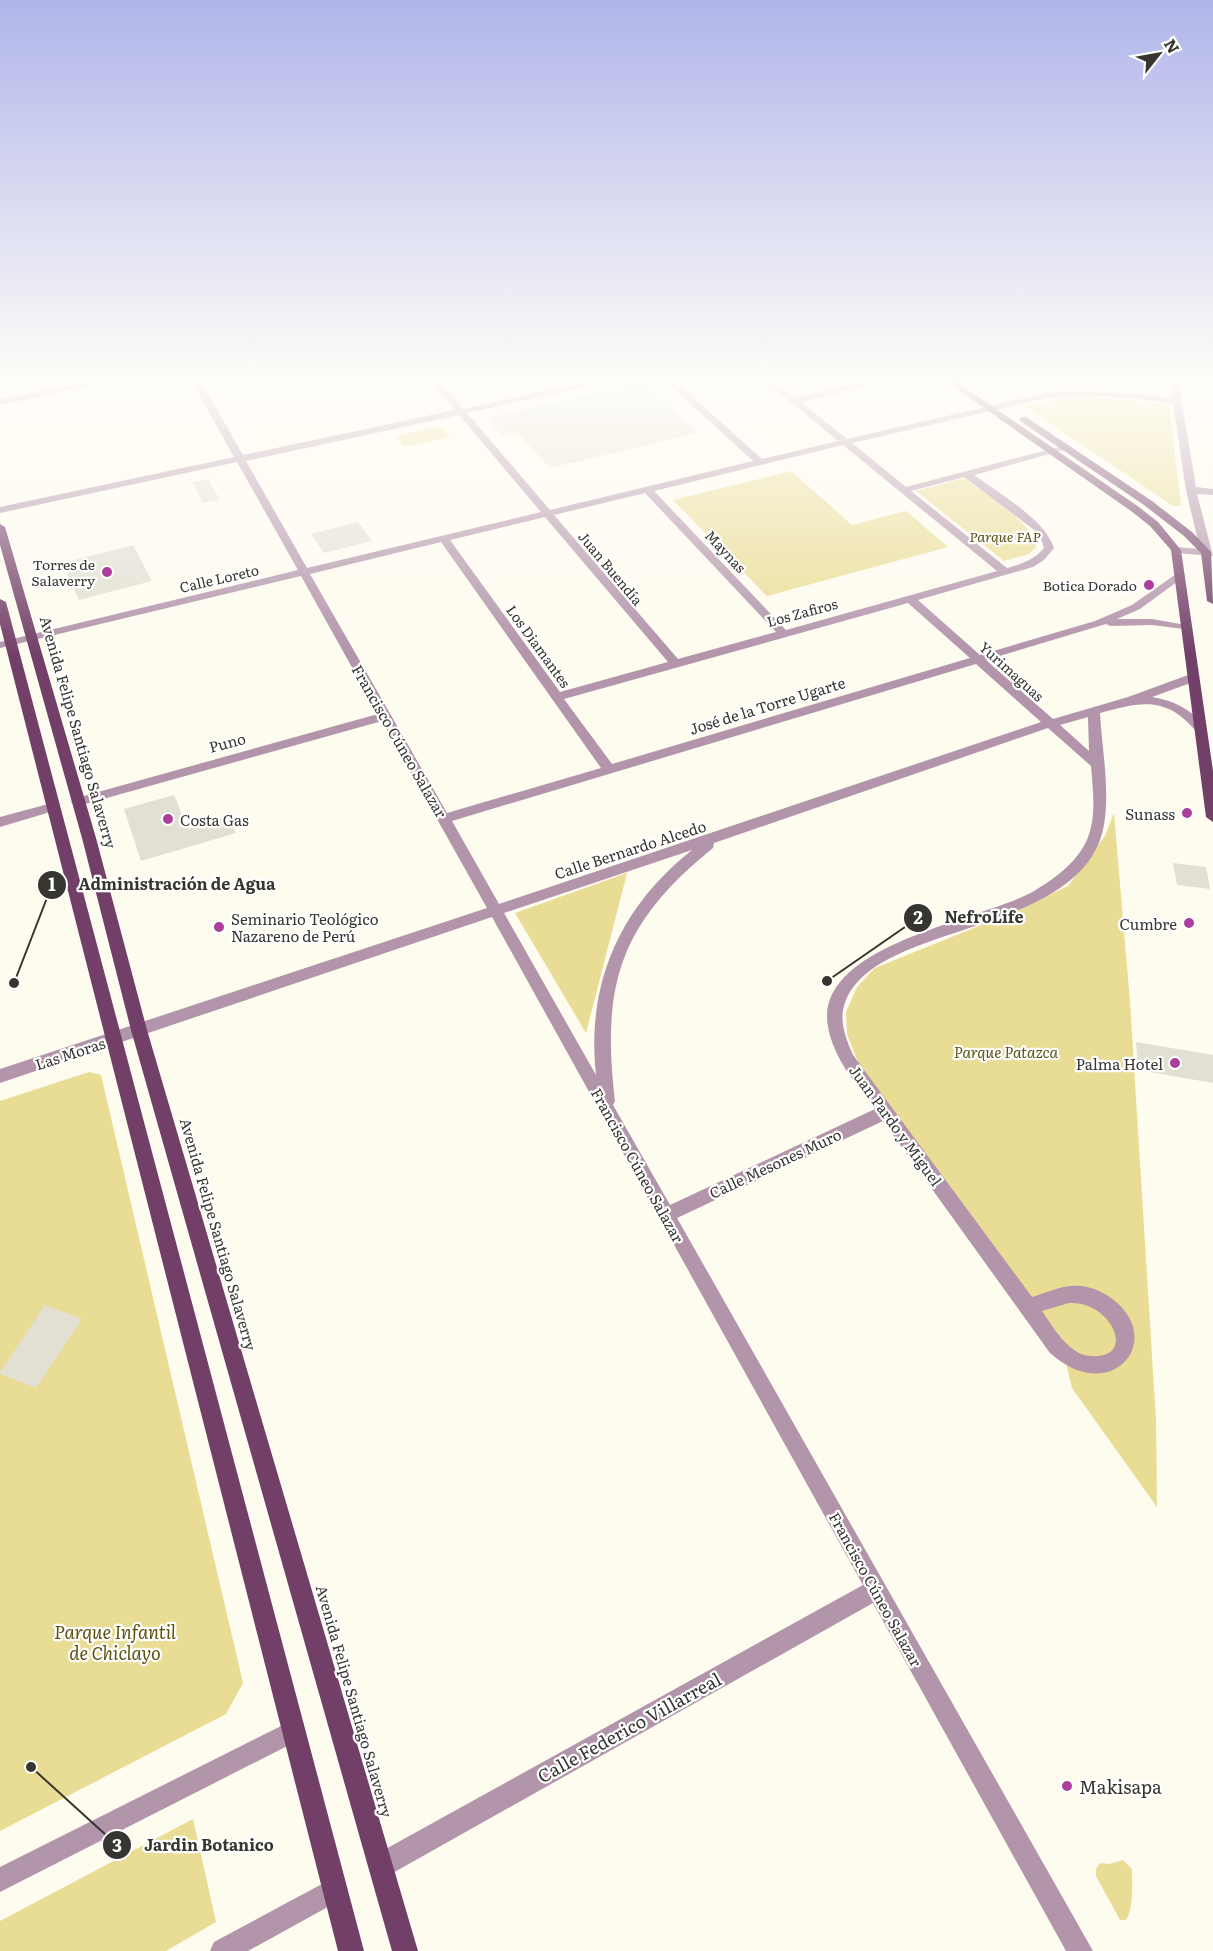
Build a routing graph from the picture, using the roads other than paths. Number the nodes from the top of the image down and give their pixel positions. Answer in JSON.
{"nodes":[{"id":1,"x":183,"y":471,"type":"edge"},
{"id":2,"x":246,"y":471,"type":"edge"},
{"id":3,"x":511,"y":471,"type":"edge"},
{"id":4,"x":727,"y":471,"type":"edge"},
{"id":5,"x":880,"y":471,"type":"edge"},
{"id":6,"x":978,"y":471,"type":"edge"},
{"id":7,"x":1079,"y":471,"type":"edge"},
{"id":8,"x":1100,"y":471,"type":"edge"},
{"id":9,"x":1188,"y":471,"type":"edge"},
{"id":10,"x":966,"y":474,"type":"junction"},
{"id":11,"x":648,"y":490,"type":"junction"},
{"id":12,"x":904,"y":490,"type":"junction"},
{"id":13,"x":1191,"y":490,"type":"junction"},
{"id":14,"x":1213,"y":492,"type":"edge"},
{"id":15,"x":0,"y":510,"type":"edge"},
{"id":16,"x":548,"y":514,"type":"junction"},
{"id":17,"x":0,"y":527,"type":"edge"},
{"id":18,"x":444,"y":539,"type":"junction"},
{"id":19,"x":1176,"y":550,"type":"junction"},
{"id":20,"x":1209,"y":553,"type":"edge"},
{"id":21,"x":305,"y":572,"type":"junction"},
{"id":22,"x":1005,"y":572,"type":"junction"},
{"id":23,"x":1180,"y":576,"type":"junction"},
{"id":24,"x":909,"y":598,"type":"junction"},
{"id":25,"x":1213,"y":601,"type":"edge"},
{"id":26,"x":0,"y":602,"type":"edge"},
{"id":27,"x":1099,"y":623,"type":"junction"},
{"id":28,"x":1188,"y":628,"type":"junction"},
{"id":29,"x":783,"y":633,"type":"junction"},
{"id":30,"x":32,"y":638,"type":"junction"},
{"id":31,"x":5,"y":644,"type":"edge"},
{"id":32,"x":978,"y":660,"type":"junction"},
{"id":33,"x":675,"y":663,"type":"junction"},
{"id":34,"x":1192,"y":678,"type":"junction"},
{"id":35,"x":557,"y":697,"type":"junction"},
{"id":36,"x":1132,"y":700,"type":"junction"},
{"id":37,"x":1094,"y":711,"type":"junction"},
{"id":38,"x":386,"y":716,"type":"junction"},
{"id":39,"x":1048,"y":724,"type":"junction"},
{"id":40,"x":1200,"y":728,"type":"junction"},
{"id":41,"x":1096,"y":764,"type":"junction"},
{"id":42,"x":609,"y":770,"type":"junction"},
{"id":43,"x":78,"y":802,"type":"junction"},
{"id":44,"x":52,"y":807,"type":"junction"},
{"id":45,"x":1213,"y":817,"type":"edge"},
{"id":46,"x":444,"y":819,"type":"junction"},
{"id":47,"x":0,"y":822,"type":"edge"},
{"id":48,"x":723,"y":836,"type":"junction"},
{"id":49,"x":495,"y":911,"type":"junction"},
{"id":50,"x":139,"y":1030,"type":"junction"},
{"id":51,"x":112,"y":1039,"type":"junction"},
{"id":52,"x":0,"y":1076,"type":"edge"},
{"id":53,"x":885,"y":1112,"type":"junction"},
{"id":54,"x":609,"y":1113,"type":"junction"},
{"id":55,"x":666,"y":1215,"type":"junction"},
{"id":56,"x":1030,"y":1306,"type":"junction"},
{"id":57,"x":876,"y":1589,"type":"junction"},
{"id":58,"x":293,"y":1731,"type":"junction"},
{"id":59,"x":382,"y":1865,"type":"junction"},
{"id":60,"x":0,"y":1881,"type":"edge"},
{"id":61,"x":335,"y":1889,"type":"junction"},
{"id":62,"x":223,"y":1951,"type":"edge"},
{"id":63,"x":351,"y":1951,"type":"edge"},
{"id":64,"x":405,"y":1951,"type":"edge"},
{"id":65,"x":1080,"y":1951,"type":"edge"}],
"edges":[{"from":1,"to":15,"type":"street"},
{"from":2,"to":21,"type":"street","name":"Francisco Cúneo Salazar"},
{"from":3,"to":16,"type":"street","name":"Juan Buendía"},
{"from":4,"to":11,"type":"street","name":"Calle Loreto"},
{"from":5,"to":12,"type":"street"},
{"from":6,"to":10,"type":"street"},
{"from":7,"to":19,"type":"main road"},
{"from":8,"to":20,"type":"main road"},
{"from":9,"to":13,"type":"street"},
{"from":10,"to":12,"type":"street"},
{"from":10,"to":22,"type":"street","name":"Los Zafiros"},
{"from":11,"to":16,"type":"street","name":"Calle Loreto"},
{"from":11,"to":29,"type":"street","name":"Maynas"},
{"from":12,"to":22,"type":"street"},
{"from":13,"to":14,"type":"street"},
{"from":13,"to":20,"type":"street"},
{"from":16,"to":18,"type":"street","name":"Calle Loreto"},
{"from":16,"to":33,"type":"street","name":"Juan Buendía"},
{"from":17,"to":30,"type":"main road","name":"Avenida Felipe Santiago Salaverry"},
{"from":18,"to":21,"type":"street","name":"Calle Loreto"},
{"from":18,"to":35,"type":"street","name":"Los Diamantes"},
{"from":19,"to":20,"type":"street"},
{"from":19,"to":23,"type":"main road"},
{"from":20,"to":25,"type":"main road"},
{"from":21,"to":30,"type":"street","name":"Calle Loreto"},
{"from":21,"to":38,"type":"street","name":"Francisco Cúneo Salazar"},
{"from":22,"to":24,"type":"street","name":"Los Zafiros"},
{"from":23,"to":27,"type":"street","name":"José de la Torre Ugarte"},
{"from":23,"to":28,"type":"main road"},
{"from":24,"to":29,"type":"street","name":"Los Zafiros"},
{"from":24,"to":32,"type":"street","name":"Yurimaguas"},
{"from":26,"to":31,"type":"main road"},
{"from":27,"to":28,"type":"street","name":"José de la Torre Ugarte"},
{"from":27,"to":32,"type":"street","name":"José de la Torre Ugarte"},
{"from":28,"to":34,"type":"main road"},
{"from":29,"to":33,"type":"street","name":"Los Zafiros"},
{"from":30,"to":31,"type":"street","name":"Calle Loreto"},
{"from":30,"to":43,"type":"main road","name":"Avenida Felipe Santiago Salaverry"},
{"from":31,"to":44,"type":"main road"},
{"from":32,"to":39,"type":"street","name":"Yurimaguas"},
{"from":32,"to":42,"type":"street","name":"José de la Torre Ugarte"},
{"from":33,"to":35,"type":"street","name":"Los Zafiros"},
{"from":34,"to":36,"type":"street","name":"Calle Bernardo Alcedo"},
{"from":34,"to":40,"type":"main road"},
{"from":35,"to":42,"type":"street","name":"Los Diamantes"},
{"from":36,"to":37,"type":"street","name":"Calle Bernardo Alcedo"},
{"from":36,"to":40,"type":"street","name":"Calle Bernardo Alcedo"},
{"from":37,"to":39,"type":"street","name":"Calle Bernardo Alcedo"},
{"from":37,"to":41,"type":"street","name":"Juan Pardo y Miguel"},
{"from":38,"to":43,"type":"street","name":"Puno"},
{"from":38,"to":46,"type":"street","name":"Francisco Cúneo Salazar"},
{"from":39,"to":41,"type":"street","name":"Yurimaguas"},
{"from":39,"to":48,"type":"street","name":"Calle Bernardo Alcedo"},
{"from":40,"to":45,"type":"main road"},
{"from":41,"to":53,"type":"street","name":"Juan Pardo y Miguel"},
{"from":42,"to":46,"type":"street","name":"José de la Torre Ugarte"},
{"from":43,"to":50,"type":"main road","name":"Avenida Felipe Santiago Salaverry"},
{"from":44,"to":47,"type":"street"},
{"from":44,"to":51,"type":"main road"},
{"from":46,"to":49,"type":"street","name":"Francisco Cúneo Salazar"},
{"from":48,"to":49,"type":"street","name":"Calle Bernardo Alcedo"},
{"from":48,"to":54,"type":"street"},
{"from":49,"to":50,"type":"street","name":"Calle Bernardo Alcedo"},
{"from":49,"to":54,"type":"street","name":"Francisco Cúneo Salazar"},
{"from":50,"to":51,"type":"street","name":"Las Moras"},
{"from":50,"to":59,"type":"main road","name":"Avenida Felipe Santiago Salaverry"},
{"from":51,"to":52,"type":"street","name":"Las Moras"},
{"from":51,"to":58,"type":"main road"},
{"from":53,"to":55,"type":"street","name":"Calle Mesones Muro"},
{"from":53,"to":56,"type":"street","name":"Juan Pardo y Miguel"},
{"from":54,"to":55,"type":"street","name":"Francisco Cúneo Salazar"},
{"from":55,"to":57,"type":"street","name":"Francisco Cúneo Salazar"},
{"from":56,"to":56,"type":"street","name":"Juan Pardo y Miguel"},
{"from":57,"to":59,"type":"street","name":"Calle Federico Villarreal"},
{"from":57,"to":65,"type":"street","name":"Francisco Cúneo Salazar"},
{"from":58,"to":60,"type":"street"},
{"from":58,"to":61,"type":"main road"},
{"from":59,"to":64,"type":"main road","name":"Avenida Felipe Santiago Salaverry"},
{"from":61,"to":62,"type":"street"},
{"from":61,"to":63,"type":"main road"}]}
